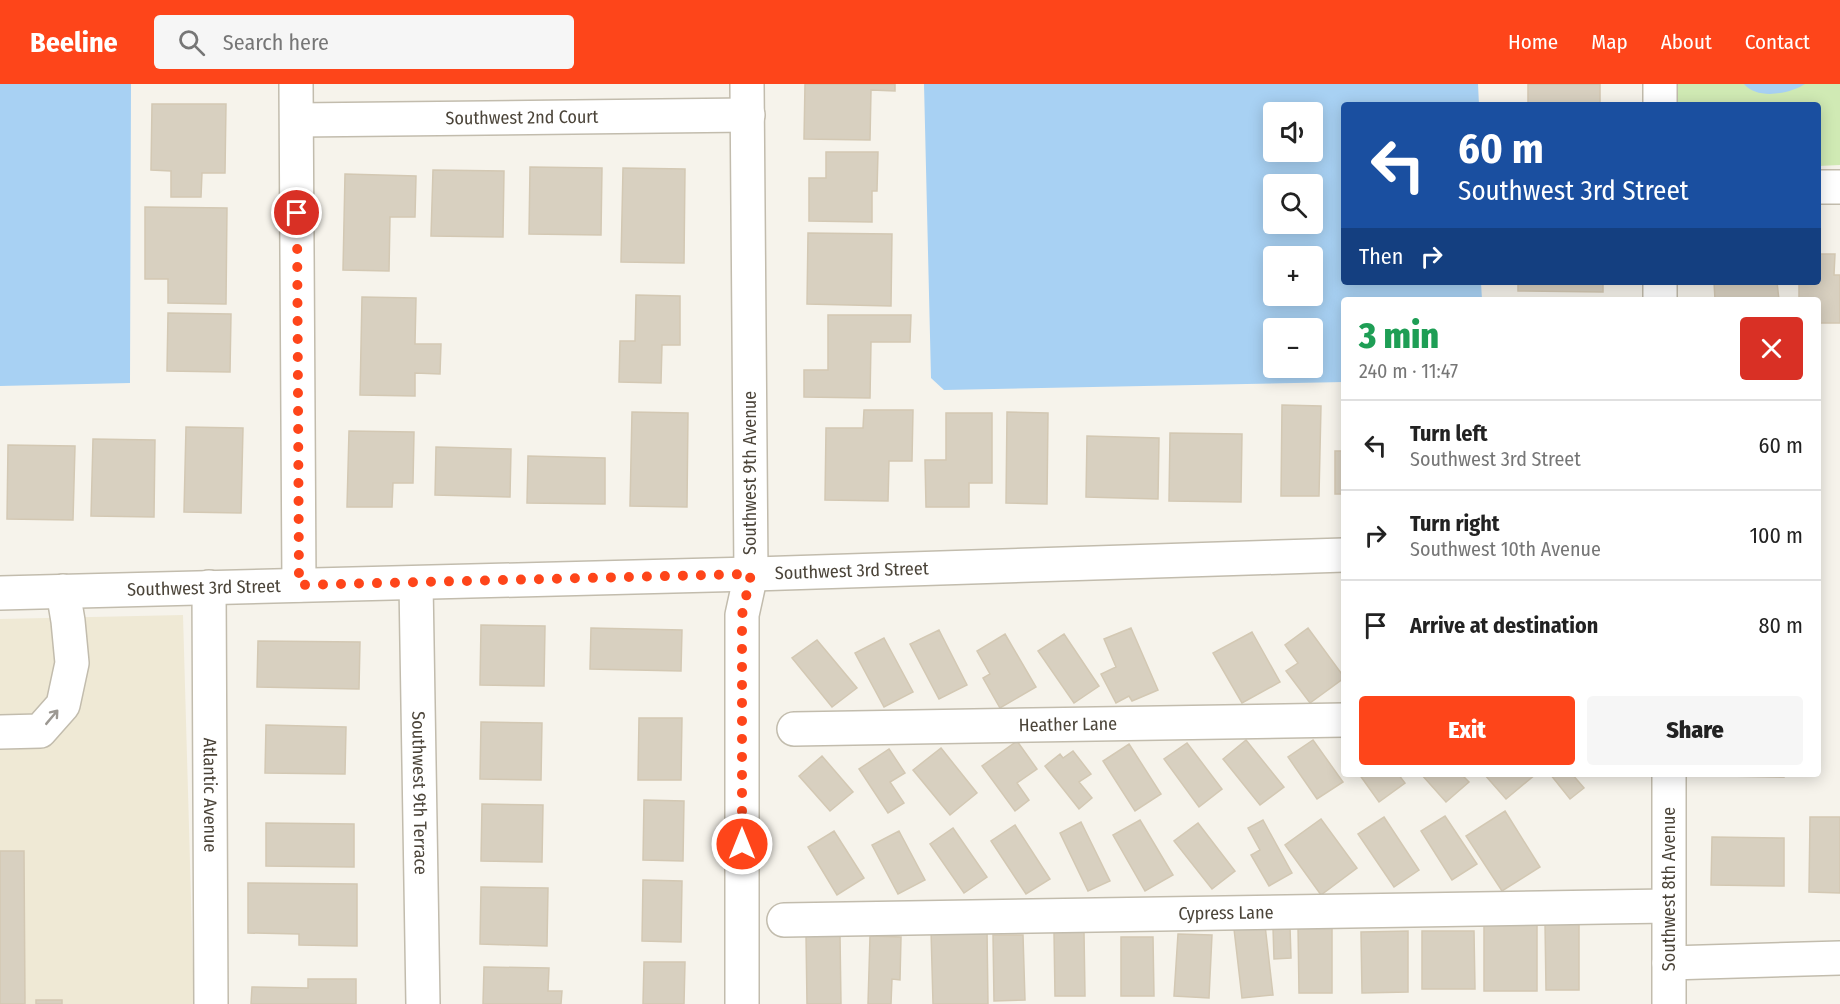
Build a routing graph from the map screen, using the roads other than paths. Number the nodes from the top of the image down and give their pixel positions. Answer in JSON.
{"nodes":[{"id":1,"x":296,"y":84,"type":"edge"},
{"id":2,"x":1660,"y":84,"type":"edge"},
{"id":3,"x":748,"y":99,"type":"edge"},
{"id":4,"x":1660,"y":102,"type":"edge"},
{"id":5,"x":297,"y":120,"type":"junction"},
{"id":6,"x":1821,"y":187,"type":"edge"},
{"id":7,"x":1840,"y":187,"type":"edge"},
{"id":8,"x":1341,"y":555,"type":"edge"},
{"id":9,"x":751,"y":574,"type":"junction"},
{"id":10,"x":416,"y":583,"type":"junction"},
{"id":11,"x":299,"y":585,"type":"junction"},
{"id":12,"x":209,"y":587,"type":"junction"},
{"id":13,"x":63,"y":591,"type":"junction"},
{"id":14,"x":0,"y":592,"type":"edge"},
{"id":15,"x":1341,"y":720,"type":"edge"},
{"id":16,"x":794,"y":729,"type":"dead end"},
{"id":17,"x":0,"y":732,"type":"edge"},
{"id":18,"x":1670,"y":777,"type":"edge"},
{"id":19,"x":1668,"y":906,"type":"junction"},
{"id":20,"x":784,"y":921,"type":"dead end"},
{"id":21,"x":1840,"y":958,"type":"edge"},
{"id":22,"x":1669,"y":963,"type":"junction"},
{"id":23,"x":211,"y":1004,"type":"edge"},
{"id":24,"x":423,"y":1004,"type":"edge"},
{"id":25,"x":742,"y":1004,"type":"edge"},
{"id":26,"x":1669,"y":1004,"type":"edge"}],
"edges":[{"from":1,"to":5,"type":"street"},
{"from":2,"to":4,"type":"street"},
{"from":3,"to":5,"type":"street","name":"Southwest 2nd Court"},
{"from":3,"to":9,"type":"street","name":"Southwest 9th Avenue"},
{"from":5,"to":11,"type":"street"},
{"from":6,"to":7,"type":"street"},
{"from":8,"to":9,"type":"street","name":"Southwest 3rd Street"},
{"from":9,"to":10,"type":"street","name":"Southwest 3rd Street"},
{"from":9,"to":25,"type":"street","name":"Southwest 9th Avenue"},
{"from":10,"to":11,"type":"street","name":"Southwest 3rd Street"},
{"from":10,"to":24,"type":"street","name":"Southwest 9th Terrace"},
{"from":11,"to":12,"type":"street","name":"Southwest 3rd Street"},
{"from":12,"to":13,"type":"street","name":"Southwest 3rd Street"},
{"from":12,"to":23,"type":"street","name":"Atlantic Avenue"},
{"from":13,"to":14,"type":"street","name":"Southwest 3rd Street"},
{"from":17,"to":13,"type":"street","one_way":true},
{"from":15,"to":16,"type":"street","name":"Heather Lane"},
{"from":18,"to":19,"type":"street","name":"Southwest 8th Avenue"},
{"from":19,"to":20,"type":"street","name":"Cypress Lane"},
{"from":19,"to":22,"type":"street","name":"Southwest 8th Avenue"},
{"from":21,"to":22,"type":"street"},
{"from":22,"to":26,"type":"street","name":"Southwest 8th Avenue"}]}
